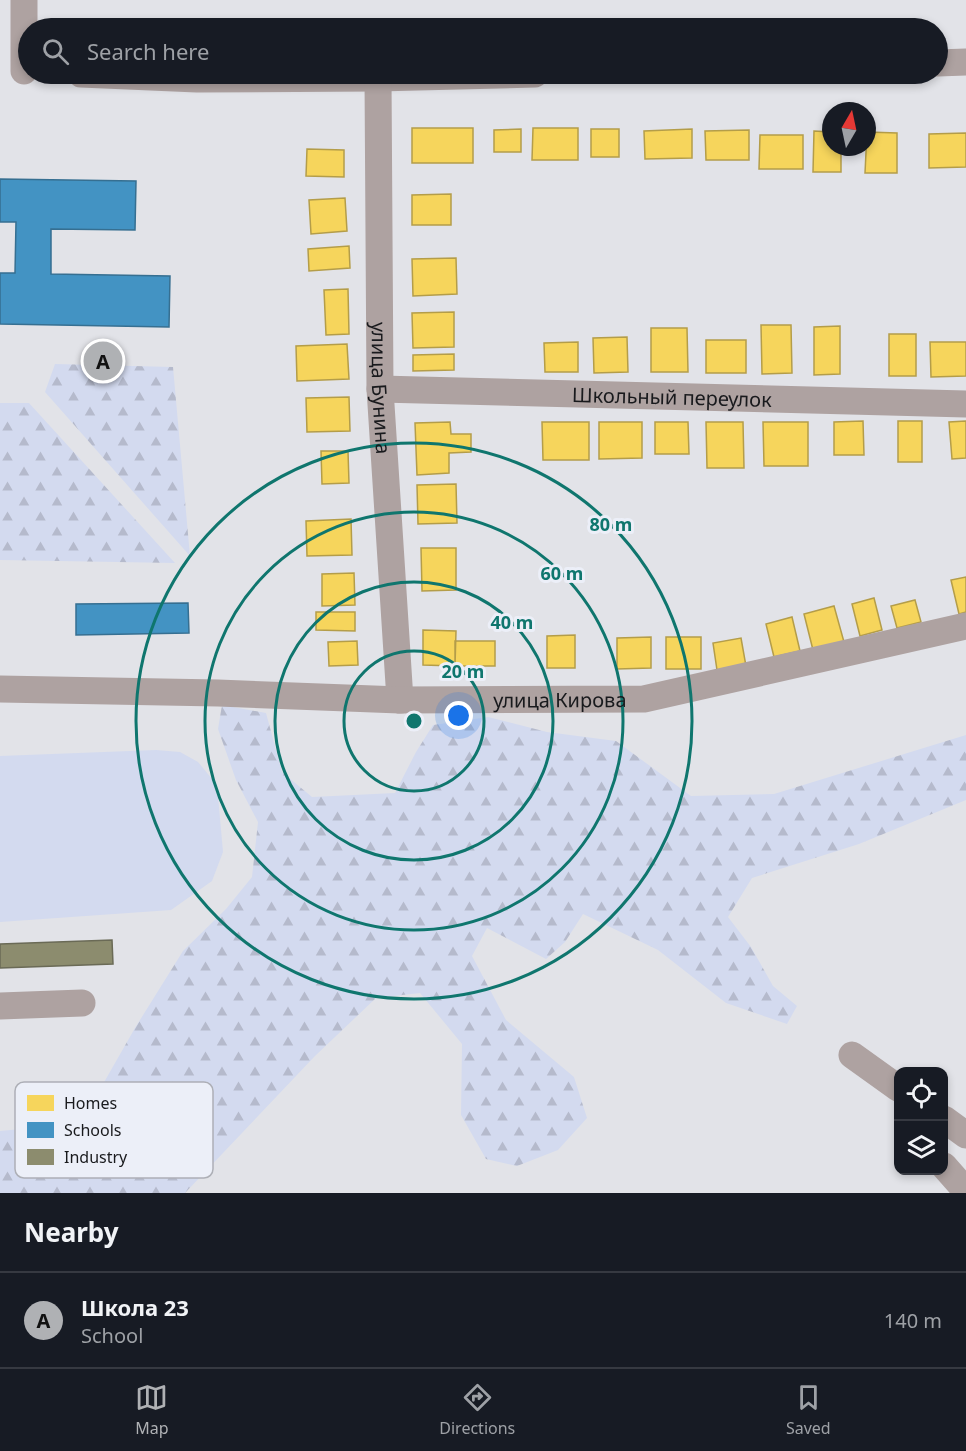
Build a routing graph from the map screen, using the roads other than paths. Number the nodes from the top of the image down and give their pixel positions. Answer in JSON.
{"nodes":[{"id":1,"x":24,"y":0,"type":"edge"},
{"id":2,"x":22,"y":18,"type":"edge"},
{"id":3,"x":966,"y":62,"type":"edge"},
{"id":4,"x":948,"y":63,"type":"edge"},
{"id":5,"x":378,"y":84,"type":"edge"},
{"id":6,"x":380,"y":389,"type":"junction"},
{"id":7,"x":966,"y":404,"type":"edge"},
{"id":8,"x":966,"y":626,"type":"edge"},
{"id":9,"x":0,"y":689,"type":"edge"},
{"id":10,"x":400,"y":700,"type":"junction"},
{"id":11,"x":82,"y":1003,"type":"dead end"},
{"id":12,"x":0,"y":1006,"type":"edge"},
{"id":13,"x":852,"y":1055,"type":"dead end"},
{"id":14,"x":894,"y":1086,"type":"edge"},
{"id":15,"x":947,"y":1121,"type":"edge"},
{"id":16,"x":966,"y":1134,"type":"edge"},
{"id":17,"x":948,"y":1171,"type":"edge"},
{"id":18,"x":966,"y":1191,"type":"edge"}],
"edges":[{"from":1,"to":2,"type":"street"},
{"from":3,"to":4,"type":"street"},
{"from":5,"to":6,"type":"street","name":"улица Бунина"},
{"from":6,"to":7,"type":"street","name":"Школьный переулок"},
{"from":6,"to":10,"type":"street","name":"улица Бунина"},
{"from":8,"to":10,"type":"street","name":"улица Кирова"},
{"from":9,"to":10,"type":"street","name":"улица Кирова"},
{"from":11,"to":12,"type":"street"},
{"from":13,"to":14,"type":"street"},
{"from":15,"to":16,"type":"street"},
{"from":17,"to":18,"type":"street"}]}
